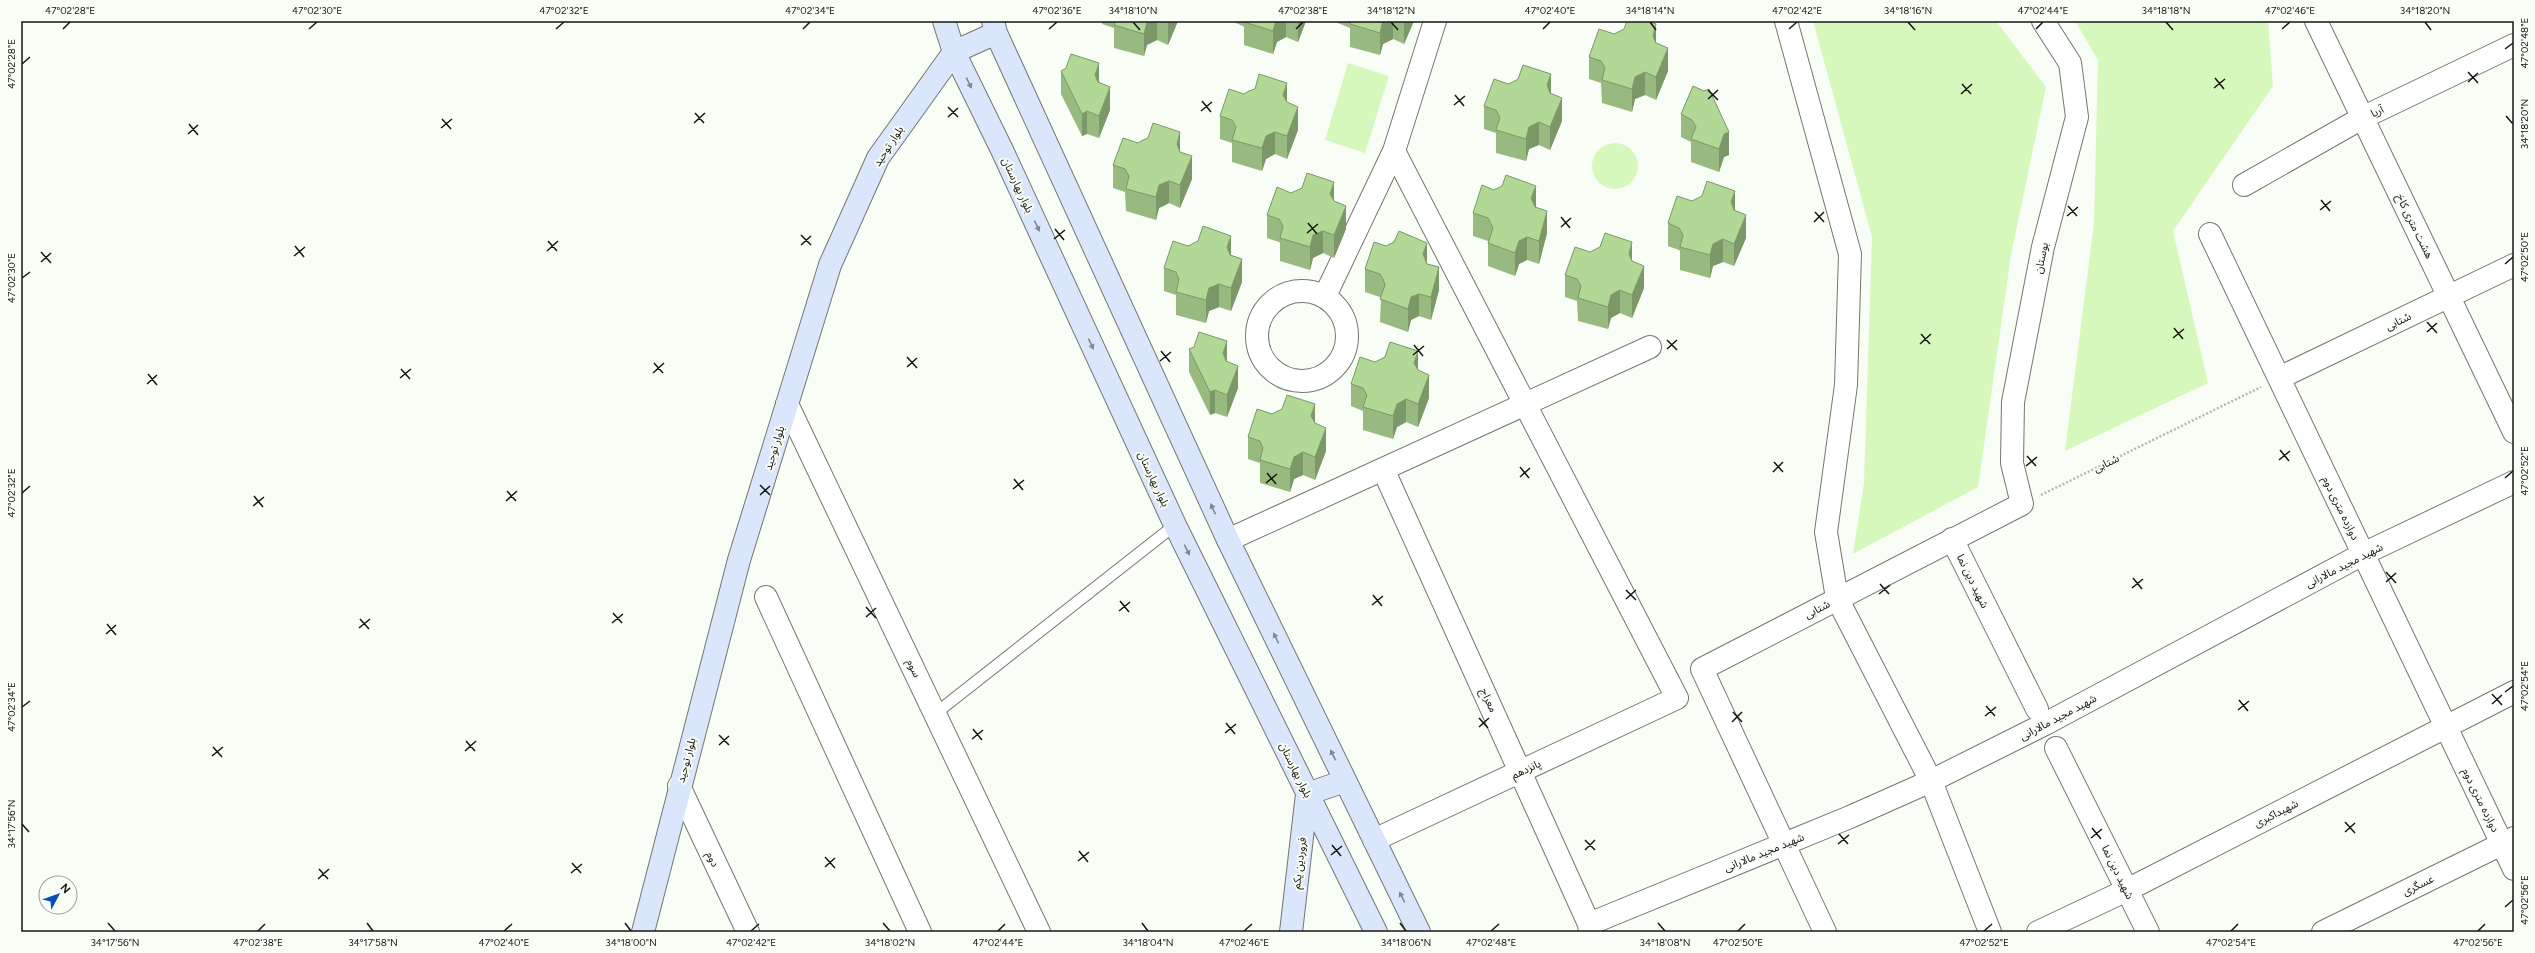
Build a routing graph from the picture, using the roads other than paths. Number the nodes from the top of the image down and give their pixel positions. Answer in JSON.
{"nodes":[{"id":1,"x":944,"y":21,"type":"edge"},
{"id":2,"x":1435,"y":21,"type":"edge"},
{"id":3,"x":1786,"y":21,"type":"edge"},
{"id":4,"x":2043,"y":21,"type":"edge"},
{"id":5,"x":2316,"y":21,"type":"edge"},
{"id":6,"x":994,"y":27,"type":"edge"},
{"id":7,"x":2514,"y":45,"type":"edge"},
{"id":8,"x":954,"y":52,"type":"junction"},
{"id":9,"x":2362,"y":118,"type":"junction"},
{"id":10,"x":1394,"y":151,"type":"junction"},
{"id":11,"x":2244,"y":185,"type":"dead end"},
{"id":12,"x":2210,"y":234,"type":"dead end"},
{"id":13,"x":2514,"y":265,"type":"edge"},
{"id":14,"x":1325,"y":296,"type":"junction"},
{"id":15,"x":2449,"y":296,"type":"junction"},
{"id":16,"x":1650,"y":347,"type":"dead end"},
{"id":17,"x":2279,"y":378,"type":"junction"},
{"id":18,"x":787,"y":404,"type":"junction"},
{"id":19,"x":1525,"y":404,"type":"junction"},
{"id":20,"x":2514,"y":432,"type":"edge"},
{"id":21,"x":1383,"y":469,"type":"junction"},
{"id":22,"x":2514,"y":482,"type":"edge"},
{"id":23,"x":2022,"y":504,"type":"joint"},
{"id":24,"x":1175,"y":525,"type":"junction"},
{"id":25,"x":1952,"y":539,"type":"junction"},
{"id":26,"x":1228,"y":540,"type":"junction"},
{"id":27,"x":2363,"y":554,"type":"junction"},
{"id":28,"x":766,"y":597,"type":"dead end"},
{"id":29,"x":1837,"y":598,"type":"junction"},
{"id":30,"x":2514,"y":692,"type":"edge"},
{"id":31,"x":2037,"y":709,"type":"dead end"},
{"id":32,"x":936,"y":713,"type":"junction"},
{"id":33,"x":2445,"y":726,"type":"junction"},
{"id":34,"x":2056,"y":748,"type":"dead end"},
{"id":35,"x":1521,"y":771,"type":"junction"},
{"id":36,"x":1345,"y":781,"type":"junction"},
{"id":37,"x":1930,"y":781,"type":"junction"},
{"id":38,"x":679,"y":786,"type":"junction"},
{"id":39,"x":1307,"y":794,"type":"junction"},
{"id":40,"x":1374,"y":840,"type":"junction"},
{"id":41,"x":2508,"y":841,"type":"edge"},
{"id":42,"x":1784,"y":843,"type":"junction"},
{"id":43,"x":2514,"y":869,"type":"edge"},
{"id":44,"x":2127,"y":890,"type":"junction"},
{"id":45,"x":644,"y":928,"type":"edge"},
{"id":46,"x":1589,"y":928,"type":"edge"},
{"id":47,"x":748,"y":932,"type":"edge"},
{"id":48,"x":920,"y":932,"type":"edge"},
{"id":49,"x":1039,"y":932,"type":"edge"},
{"id":50,"x":1292,"y":932,"type":"edge"},
{"id":51,"x":1376,"y":932,"type":"edge"},
{"id":52,"x":1420,"y":932,"type":"edge"},
{"id":53,"x":1825,"y":932,"type":"edge"},
{"id":54,"x":1990,"y":932,"type":"edge"},
{"id":55,"x":2038,"y":932,"type":"edge"},
{"id":56,"x":2148,"y":932,"type":"edge"},
{"id":57,"x":2323,"y":932,"type":"edge"}],
"edges":[{"from":1,"to":8,"type":"main road","name":"بلوار بهارستان"},
{"from":2,"to":10,"type":"street"},
{"from":3,"to":29,"type":"street"},
{"from":4,"to":23,"type":"street","name":"بوستان"},
{"from":5,"to":9,"type":"street","name":"هشت متری کاخ"},
{"from":6,"to":8,"type":"main road"},
{"from":26,"to":6,"type":"main road","one_way":true},
{"from":7,"to":9,"type":"street","name":"آریا"},
{"from":8,"to":18,"type":"main road","name":"بلوار توحید"},
{"from":8,"to":24,"type":"main road","name":"بلوار بهارستان","one_way":true},
{"from":9,"to":11,"type":"street","name":"آریا"},
{"from":9,"to":15,"type":"street","name":"هشت متری کاخ"},
{"from":10,"to":14,"type":"street"},
{"from":10,"to":19,"type":"street"},
{"from":12,"to":17,"type":"street","name":"دوازده متری دوم"},
{"from":13,"to":15,"type":"street","name":"شتابی"},
{"from":14,"to":14,"type":"street"},
{"from":15,"to":17,"type":"street","name":"شتابی"},
{"from":15,"to":20,"type":"street","name":"هشت متری کاخ"},
{"from":16,"to":19,"type":"street"},
{"from":17,"to":27,"type":"street","name":"دوازده متری دوم"},
{"from":18,"to":32,"type":"street","name":"سوم"},
{"from":18,"to":38,"type":"main road","name":"بلوار توحید"},
{"from":19,"to":21,"type":"street"},
{"from":19,"to":35,"type":"street","name":"پانزدهم"},
{"from":21,"to":26,"type":"street"},
{"from":21,"to":35,"type":"street","name":"معراج"},
{"from":22,"to":27,"type":"street","name":"شهید مجید مالارانی"},
{"from":23,"to":25,"type":"street","name":"شتابی"},
{"from":24,"to":32,"type":"lane"},
{"from":24,"to":39,"type":"main road","name":"بلوار بهارستان","one_way":true},
{"from":25,"to":29,"type":"street","name":"شتابی"},
{"from":25,"to":31,"type":"street","name":"شهید دین نما"},
{"from":36,"to":26,"type":"main road","one_way":true},
{"from":27,"to":33,"type":"street","name":"دوازده متری دوم"},
{"from":27,"to":37,"type":"street","name":"شهید مجید مالارانی"},
{"from":28,"to":48,"type":"street"},
{"from":29,"to":37,"type":"street"},
{"from":29,"to":42,"type":"street","name":"شتابی"},
{"from":30,"to":33,"type":"street","name":"شهیداکبری"},
{"from":32,"to":49,"type":"street","name":"سوم"},
{"from":33,"to":41,"type":"street","name":"دوازده متری دوم"},
{"from":33,"to":44,"type":"street","name":"شهیداکبری"},
{"from":34,"to":44,"type":"street","name":"شهید دین نما"},
{"from":35,"to":40,"type":"street","name":"پانزدهم"},
{"from":35,"to":46,"type":"street","name":"معراج"},
{"from":36,"to":39,"type":"main road"},
{"from":36,"to":40,"type":"main road"},
{"from":37,"to":42,"type":"street","name":"شهید مجید مالارانی"},
{"from":37,"to":54,"type":"street"},
{"from":38,"to":45,"type":"main road","name":"بلوار توحید"},
{"from":38,"to":47,"type":"street","name":"دوم"},
{"from":39,"to":50,"type":"main road","name":"فروردین یکم"},
{"from":39,"to":51,"type":"main road","name":"بلوار بهارستان"},
{"from":52,"to":40,"type":"main road","one_way":true},
{"from":41,"to":43,"type":"street","name":"دوازده متری دوم"},
{"from":41,"to":57,"type":"street","name":"عسگری"},
{"from":42,"to":46,"type":"street","name":"شهید مجید مالارانی"},
{"from":42,"to":53,"type":"street"},
{"from":44,"to":55,"type":"street","name":"شهیداکبری"},
{"from":44,"to":56,"type":"street","name":"شهید دین نما"}]}
